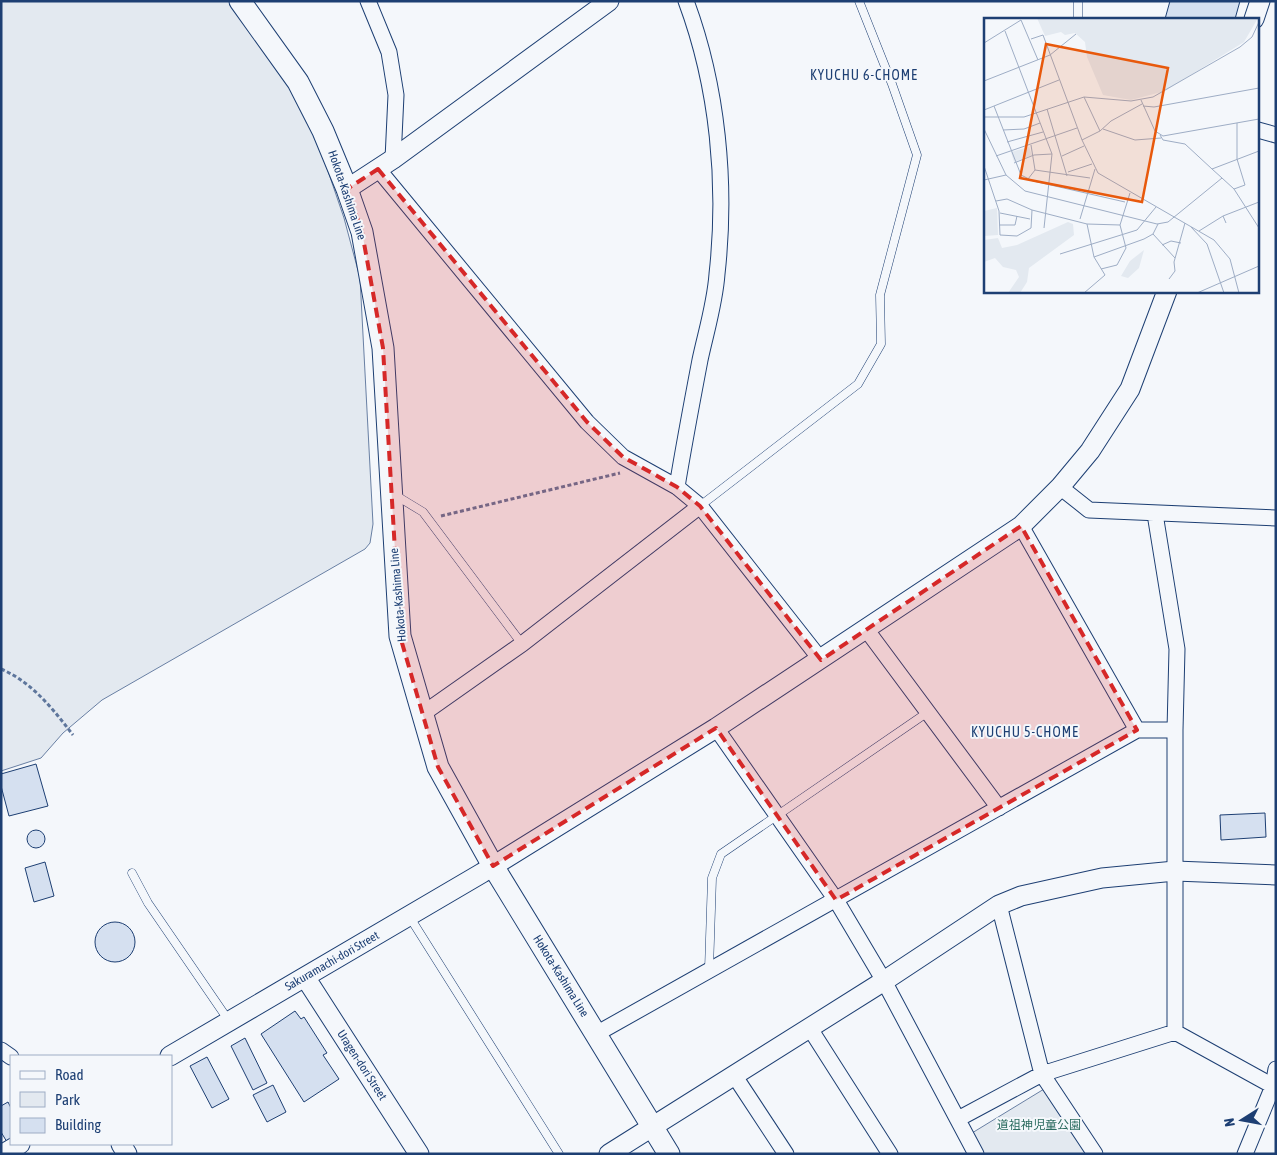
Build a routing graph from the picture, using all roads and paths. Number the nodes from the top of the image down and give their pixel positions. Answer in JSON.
{"nodes":[{"id":1,"x":240,"y":1,"type":"edge"},
{"id":2,"x":368,"y":1,"type":"edge"},
{"id":3,"x":609,"y":1,"type":"edge"},
{"id":4,"x":686,"y":1,"type":"edge"},
{"id":5,"x":859,"y":1,"type":"edge"},
{"id":6,"x":1078,"y":1,"type":"edge"},
{"id":7,"x":1260,"y":1,"type":"edge"},
{"id":8,"x":1078,"y":18,"type":"edge"},
{"id":9,"x":1254,"y":18,"type":"edge"},
{"id":10,"x":1260,"y":131,"type":"edge"},
{"id":11,"x":1276,"y":136,"type":"edge"},
{"id":12,"x":385,"y":164,"type":"junction"},
{"id":13,"x":347,"y":189,"type":"junction"},
{"id":14,"x":1168,"y":292,"type":"edge"},
{"id":15,"x":642,"y":468,"type":"junction"},
{"id":16,"x":677,"y":487,"type":"junction"},
{"id":17,"x":1060,"y":487,"type":"junction"},
{"id":18,"x":391,"y":493,"type":"junction"},
{"id":19,"x":700,"y":506,"type":"junction"},
{"id":20,"x":1155,"y":514,"type":"junction"},
{"id":21,"x":428,"y":518,"type":"junction"},
{"id":22,"x":1276,"y":518,"type":"edge"},
{"id":23,"x":1021,"y":526,"type":"junction"},
{"id":24,"x":866,"y":629,"type":"junction"},
{"id":25,"x":522,"y":644,"type":"junction"},
{"id":26,"x":821,"y":660,"type":"junction"},
{"id":27,"x":1,"y":669,"type":"edge"},
{"id":28,"x":928,"y":712,"type":"junction"},
{"id":29,"x":422,"y":715,"type":"junction"},
{"id":30,"x":716,"y":728,"type":"junction"},
{"id":31,"x":1136,"y":730,"type":"junction"},
{"id":32,"x":1175,"y":730,"type":"junction"},
{"id":33,"x":73,"y":735,"type":"dead end"},
{"id":34,"x":999,"y":808,"type":"junction"},
{"id":35,"x":777,"y":816,"type":"junction"},
{"id":36,"x":493,"y":866,"type":"junction"},
{"id":37,"x":1175,"y":871,"type":"junction"},
{"id":38,"x":132,"y":874,"type":"dead end"},
{"id":39,"x":1276,"y":875,"type":"edge"},
{"id":40,"x":836,"y":900,"type":"junction"},
{"id":41,"x":999,"y":905,"type":"junction"},
{"id":42,"x":409,"y":916,"type":"junction"},
{"id":43,"x":709,"y":969,"type":"junction"},
{"id":44,"x":305,"y":977,"type":"junction"},
{"id":45,"x":884,"y":980,"type":"junction"},
{"id":46,"x":229,"y":1022,"type":"junction"},
{"id":47,"x":809,"y":1027,"type":"junction"},
{"id":48,"x":1175,"y":1032,"type":"junction"},
{"id":49,"x":596,"y":1034,"type":"junction"},
{"id":50,"x":172,"y":1055,"type":"edge"},
{"id":51,"x":1276,"y":1069,"type":"edge"},
{"id":52,"x":1042,"y":1074,"type":"junction"},
{"id":53,"x":734,"y":1075,"type":"junction"},
{"id":54,"x":1272,"y":1086,"type":"junction"},
{"id":55,"x":958,"y":1119,"type":"junction"},
{"id":56,"x":653,"y":1127,"type":"junction"},
{"id":57,"x":18,"y":1145,"type":"edge"},
{"id":58,"x":2,"y":1154,"type":"edge"},
{"id":59,"x":419,"y":1154,"type":"edge"},
{"id":60,"x":559,"y":1154,"type":"edge"},
{"id":61,"x":609,"y":1154,"type":"edge"},
{"id":62,"x":669,"y":1154,"type":"edge"},
{"id":63,"x":786,"y":1154,"type":"edge"},
{"id":64,"x":890,"y":1154,"type":"edge"},
{"id":65,"x":976,"y":1154,"type":"edge"},
{"id":66,"x":1095,"y":1154,"type":"edge"},
{"id":67,"x":1245,"y":1154,"type":"edge"}],
"edges":[{"from":1,"to":13,"type":"main road","name":"Hokota-Kashima Line"},
{"from":2,"to":12,"type":"street"},
{"from":3,"to":12,"type":"street"},
{"from":4,"to":16,"type":"street"},
{"from":5,"to":19,"type":"lane"},
{"from":6,"to":8,"type":"lane"},
{"from":7,"to":9,"type":"street"},
{"from":10,"to":11,"type":"street"},
{"from":12,"to":13,"type":"street"},
{"from":12,"to":15,"type":"street"},
{"from":13,"to":18,"type":"main road","name":"Hokota-Kashima Line"},
{"from":14,"to":17,"type":"street","name":"Sakuramachi-dori Street"},
{"from":15,"to":16,"type":"street"},
{"from":15,"to":21,"type":"path"},
{"from":16,"to":19,"type":"street"},
{"from":17,"to":20,"type":"street"},
{"from":17,"to":23,"type":"street","name":"Sakuramachi-dori Street"},
{"from":18,"to":21,"type":"lane"},
{"from":18,"to":29,"type":"main road","name":"Hokota-Kashima Line"},
{"from":19,"to":25,"type":"street"},
{"from":19,"to":26,"type":"street"},
{"from":20,"to":22,"type":"street"},
{"from":20,"to":32,"type":"street"},
{"from":21,"to":25,"type":"lane"},
{"from":23,"to":24,"type":"street","name":"Sakuramachi-dori Street"},
{"from":23,"to":31,"type":"street"},
{"from":24,"to":26,"type":"street","name":"Sakuramachi-dori Street"},
{"from":24,"to":28,"type":"street"},
{"from":25,"to":29,"type":"street"},
{"from":26,"to":30,"type":"street","name":"Sakuramachi-dori Street"},
{"from":27,"to":33,"type":"path"},
{"from":28,"to":34,"type":"street"},
{"from":28,"to":35,"type":"lane"},
{"from":29,"to":36,"type":"main road","name":"Hokota-Kashima Line"},
{"from":30,"to":35,"type":"street"},
{"from":30,"to":36,"type":"street","name":"Sakuramachi-dori Street"},
{"from":31,"to":32,"type":"street"},
{"from":31,"to":34,"type":"street"},
{"from":32,"to":37,"type":"street"},
{"from":34,"to":40,"type":"street"},
{"from":35,"to":40,"type":"street"},
{"from":35,"to":43,"type":"lane"},
{"from":36,"to":42,"type":"street","name":"Sakuramachi-dori Street"},
{"from":36,"to":49,"type":"main road","name":"Hokota-Kashima Line"},
{"from":37,"to":39,"type":"street"},
{"from":37,"to":41,"type":"street"},
{"from":37,"to":48,"type":"street"},
{"from":38,"to":46,"type":"lane"},
{"from":40,"to":43,"type":"street"},
{"from":40,"to":45,"type":"street"},
{"from":41,"to":45,"type":"street"},
{"from":41,"to":52,"type":"street"},
{"from":42,"to":44,"type":"street","name":"Sakuramachi-dori Street"},
{"from":42,"to":60,"type":"lane"},
{"from":43,"to":49,"type":"street"},
{"from":44,"to":46,"type":"street","name":"Sakuramachi-dori Street"},
{"from":44,"to":59,"type":"street","name":"Uragen-dori Street"},
{"from":45,"to":47,"type":"street"},
{"from":45,"to":55,"type":"street"},
{"from":46,"to":50,"type":"street","name":"Sakuramachi-dori Street"},
{"from":47,"to":53,"type":"street"},
{"from":47,"to":64,"type":"street"},
{"from":48,"to":52,"type":"street"},
{"from":48,"to":54,"type":"street"},
{"from":49,"to":56,"type":"main road","name":"Hokota-Kashima Line"},
{"from":51,"to":54,"type":"street"},
{"from":52,"to":55,"type":"street"},
{"from":52,"to":66,"type":"street"},
{"from":53,"to":56,"type":"street"},
{"from":53,"to":63,"type":"street"},
{"from":54,"to":67,"type":"street"},
{"from":55,"to":65,"type":"street"},
{"from":56,"to":61,"type":"street"},
{"from":56,"to":62,"type":"main road","name":"Hokota-Kashima Line"},
{"from":57,"to":58,"type":"street"}]}
